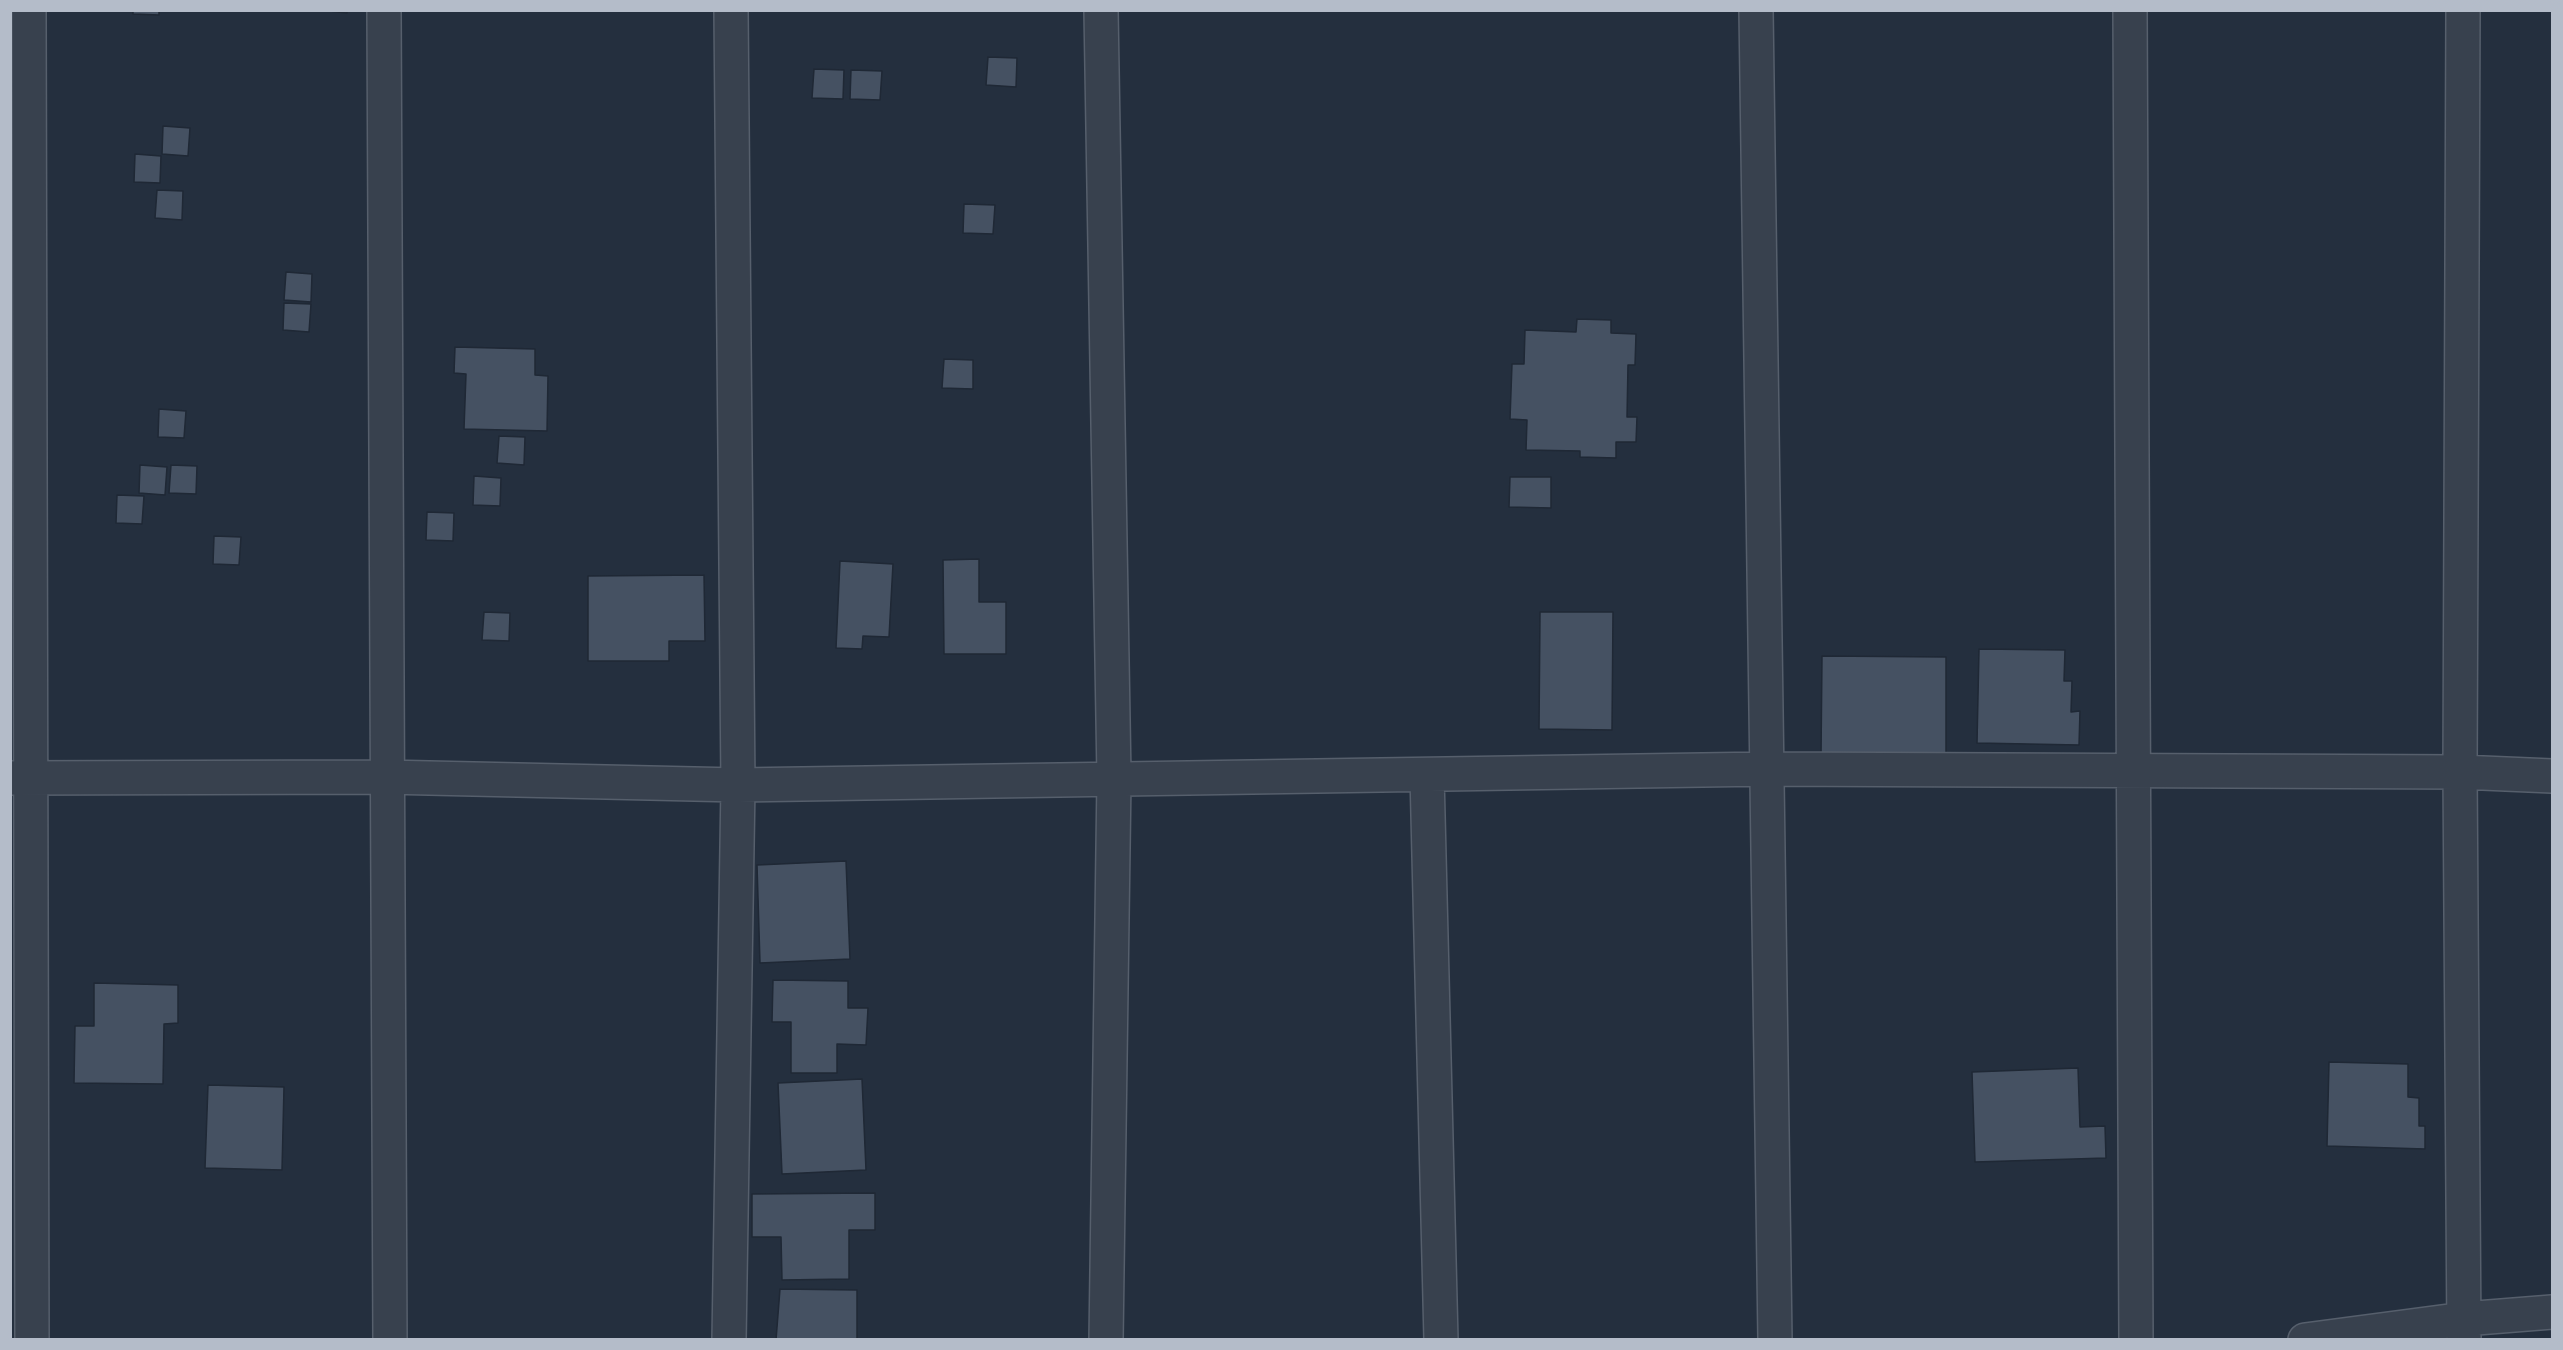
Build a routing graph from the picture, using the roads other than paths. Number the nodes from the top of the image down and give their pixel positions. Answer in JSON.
{"nodes":[{"id":1,"x":29,"y":10,"type":"edge"},
{"id":2,"x":384,"y":10,"type":"edge"},
{"id":3,"x":731,"y":10,"type":"edge"},
{"id":4,"x":1101,"y":10,"type":"edge"},
{"id":5,"x":1756,"y":10,"type":"edge"},
{"id":6,"x":2130,"y":10,"type":"edge"},
{"id":7,"x":2463,"y":10,"type":"edge"},
{"id":8,"x":1767,"y":769,"type":"junction"},
{"id":9,"x":2132,"y":771,"type":"junction"},
{"id":10,"x":2460,"y":772,"type":"junction"},
{"id":11,"x":1426,"y":775,"type":"junction"},
{"id":12,"x":2553,"y":776,"type":"edge"},
{"id":13,"x":385,"y":777,"type":"junction"},
{"id":14,"x":20,"y":778,"type":"edge"},
{"id":15,"x":1114,"y":778,"type":"junction"},
{"id":16,"x":738,"y":785,"type":"junction"},
{"id":17,"x":2553,"y":1312,"type":"edge"},
{"id":18,"x":2464,"y":1329,"type":"edge"},
{"id":19,"x":32,"y":1340,"type":"edge"},
{"id":20,"x":390,"y":1340,"type":"edge"},
{"id":21,"x":729,"y":1340,"type":"edge"},
{"id":22,"x":1106,"y":1340,"type":"edge"},
{"id":23,"x":1441,"y":1340,"type":"edge"},
{"id":24,"x":1775,"y":1340,"type":"edge"},
{"id":25,"x":2136,"y":1340,"type":"edge"},
{"id":26,"x":2305,"y":1340,"type":"edge"}],
"edges":[{"from":1,"to":14,"type":"street"},
{"from":2,"to":13,"type":"street"},
{"from":3,"to":16,"type":"street"},
{"from":4,"to":15,"type":"street"},
{"from":5,"to":8,"type":"street"},
{"from":6,"to":9,"type":"street"},
{"from":7,"to":10,"type":"street"},
{"from":8,"to":9,"type":"street"},
{"from":8,"to":11,"type":"street"},
{"from":8,"to":24,"type":"street"},
{"from":9,"to":10,"type":"street"},
{"from":9,"to":25,"type":"street"},
{"from":10,"to":12,"type":"street"},
{"from":10,"to":18,"type":"street"},
{"from":11,"to":15,"type":"street"},
{"from":11,"to":23,"type":"street"},
{"from":13,"to":14,"type":"street"},
{"from":13,"to":16,"type":"street"},
{"from":13,"to":20,"type":"street"},
{"from":14,"to":19,"type":"street"},
{"from":15,"to":16,"type":"street"},
{"from":15,"to":22,"type":"street"},
{"from":16,"to":21,"type":"street"},
{"from":17,"to":18,"type":"street"},
{"from":18,"to":26,"type":"street"}]}
